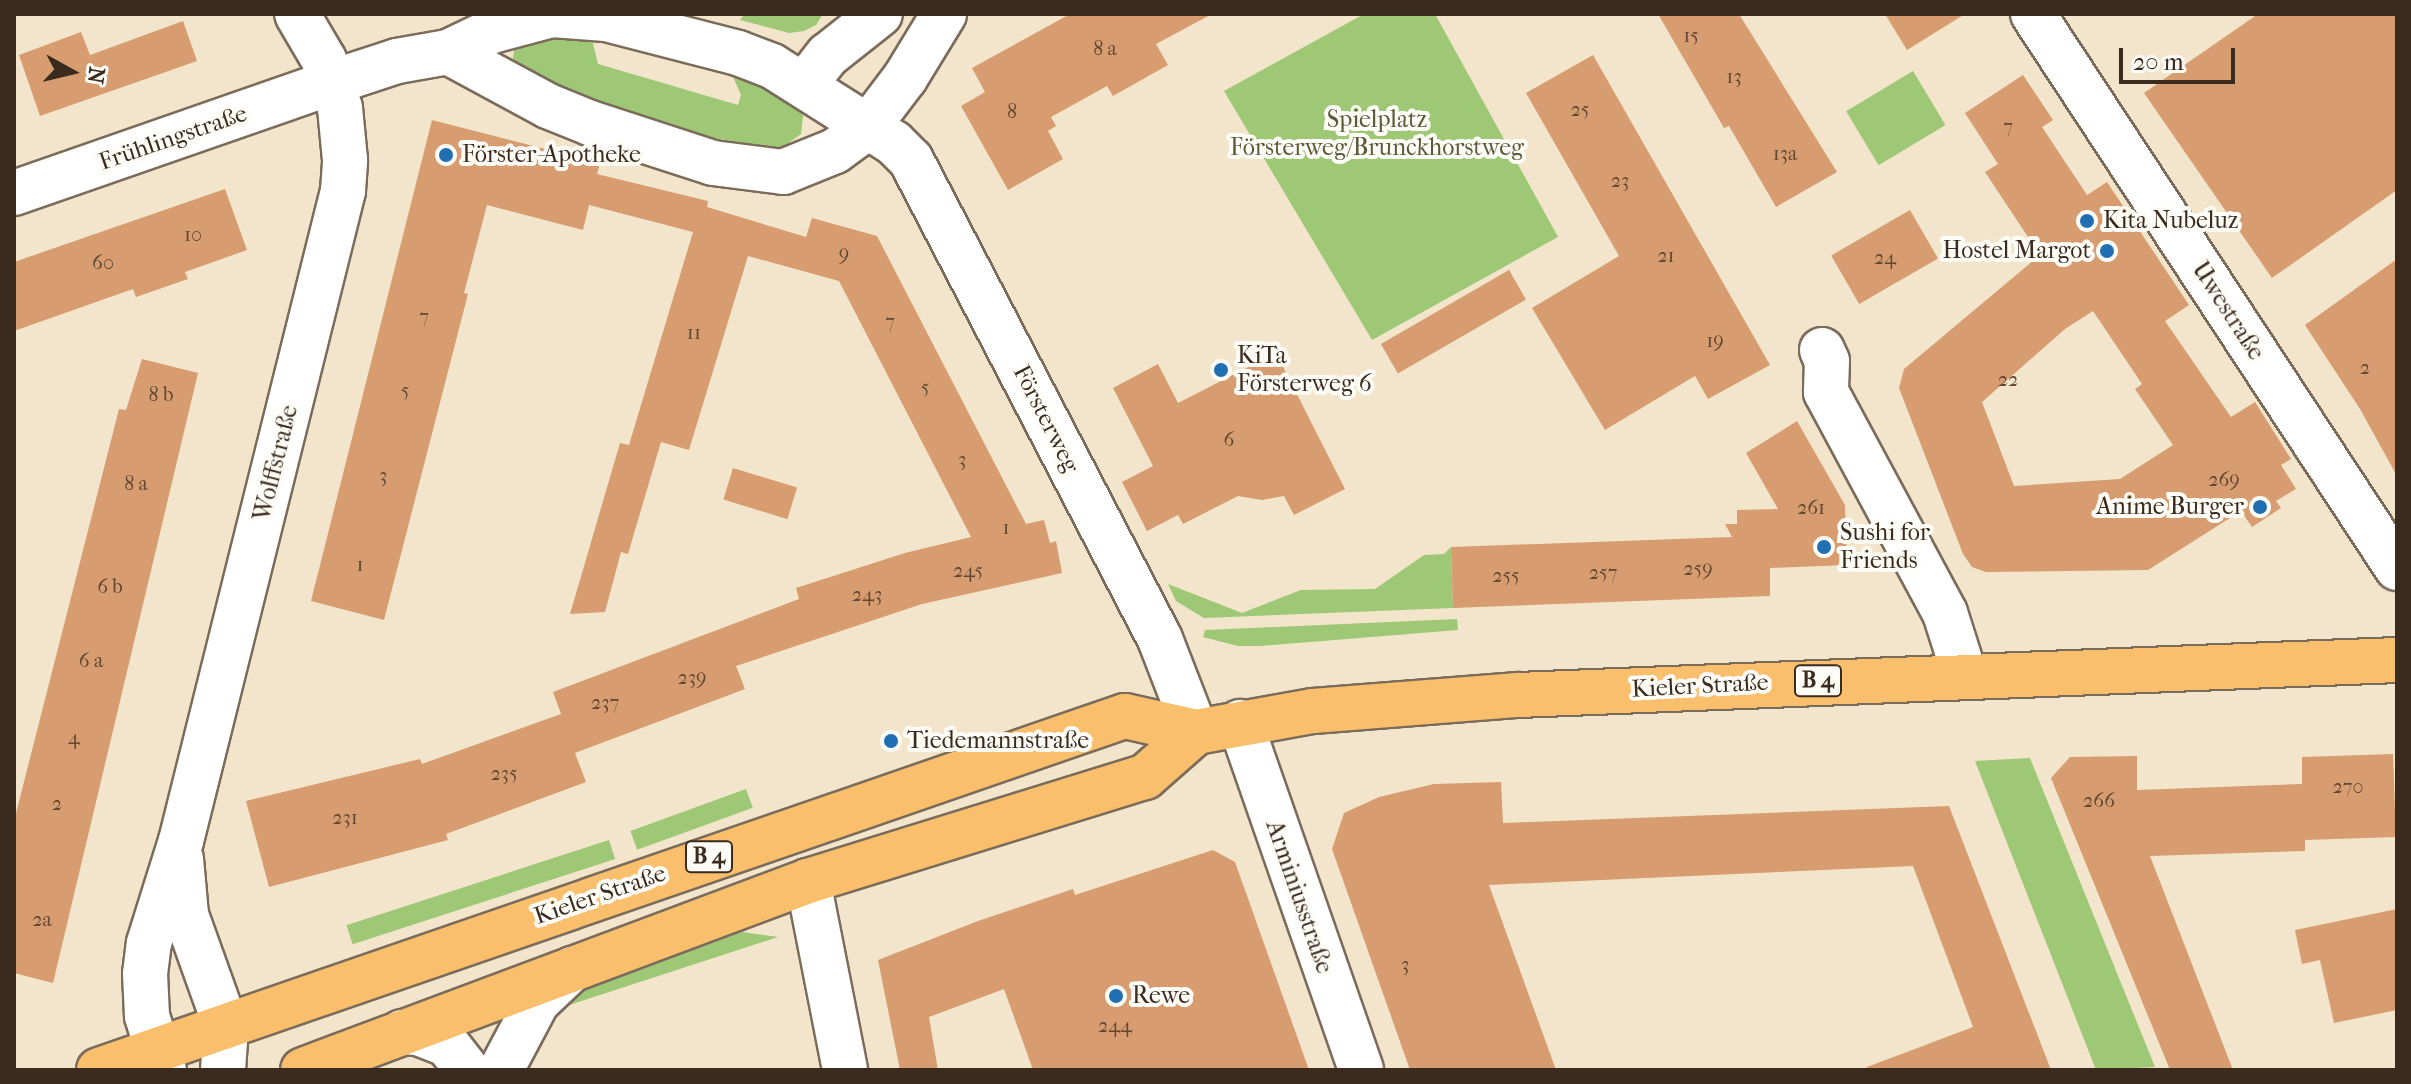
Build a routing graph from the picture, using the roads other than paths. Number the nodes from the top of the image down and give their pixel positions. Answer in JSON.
{"nodes":[{"id":1,"x":297,"y":14,"type":"edge"},
{"id":2,"x":880,"y":14,"type":"edge"},
{"id":3,"x":944,"y":14,"type":"edge"},
{"id":4,"x":2033,"y":14,"type":"edge"},
{"id":5,"x":448,"y":52,"type":"junction"},
{"id":6,"x":333,"y":82,"type":"junction"},
{"id":7,"x":805,"y":84,"type":"junction"},
{"id":8,"x":867,"y":128,"type":"junction"},
{"id":9,"x":14,"y":193,"type":"edge"},
{"id":10,"x":1822,"y":350,"type":"dead end"},
{"id":11,"x":2397,"y":568,"type":"edge"},
{"id":12,"x":2397,"y":660,"type":"edge"},
{"id":13,"x":1965,"y":676,"type":"junction"},
{"id":14,"x":1240,"y":722,"type":"junction"},
{"id":15,"x":1196,"y":732,"type":"junction"},
{"id":16,"x":181,"y":841,"type":"junction"},
{"id":17,"x":808,"y":881,"type":"junction"},
{"id":18,"x":572,"y":969,"type":"junction"},
{"id":19,"x":226,"y":1027,"type":"junction"},
{"id":20,"x":402,"y":1032,"type":"junction"},
{"id":21,"x":160,"y":1060,"type":"edge"},
{"id":22,"x":99,"y":1070,"type":"edge"},
{"id":23,"x":223,"y":1070,"type":"edge"},
{"id":24,"x":303,"y":1070,"type":"edge"},
{"id":25,"x":467,"y":1070,"type":"edge"},
{"id":26,"x":501,"y":1070,"type":"edge"},
{"id":27,"x":845,"y":1070,"type":"edge"},
{"id":28,"x":1361,"y":1070,"type":"edge"}],
"edges":[{"from":1,"to":6,"type":"street"},
{"from":2,"to":7,"type":"street"},
{"from":3,"to":8,"type":"street"},
{"from":4,"to":11,"type":"street","name":"Uwestraße"},
{"from":5,"to":6,"type":"street","name":"Försterweg"},
{"from":5,"to":7,"type":"street","name":"Försterweg"},
{"from":5,"to":8,"type":"street"},
{"from":6,"to":9,"type":"street","name":"Frühlingstraße"},
{"from":6,"to":16,"type":"street","name":"Wolffstraße"},
{"from":7,"to":8,"type":"street","name":"Försterweg"},
{"from":8,"to":15,"type":"street","name":"Försterweg"},
{"from":10,"to":13,"type":"street"},
{"from":12,"to":13,"type":"main road","name":"Kieler Straße","number":"B 4"},
{"from":13,"to":14,"type":"main road","name":"Kieler Straße","number":"B 4"},
{"from":14,"to":15,"type":"main road","name":"Kieler Straße","number":"B 4"},
{"from":14,"to":28,"type":"street","name":"Arminiusstraße"},
{"from":15,"to":17,"type":"main road","name":"Kieler Straße","number":"B 4"},
{"from":15,"to":19,"type":"main road","name":"Kieler Straße","number":"B 4"},
{"from":16,"to":19,"type":"street","name":"Wolffstraße"},
{"from":16,"to":21,"type":"street","name":"Wolffstraße"},
{"from":17,"to":18,"type":"main road","name":"Kieler Straße","number":"B 4"},
{"from":17,"to":27,"type":"street"},
{"from":18,"to":20,"type":"main road","name":"Kieler Straße","number":"B 4"},
{"from":18,"to":26,"type":"street"},
{"from":19,"to":21,"type":"main road","name":"Kieler Straße","number":"B 4"},
{"from":19,"to":23,"type":"street","name":"Wolffstraße"},
{"from":20,"to":24,"type":"main road","name":"Kieler Straße","number":"B 4"},
{"from":20,"to":25,"type":"street"},
{"from":21,"to":22,"type":"main road","name":"Kieler Straße","number":"B 4"}]}
